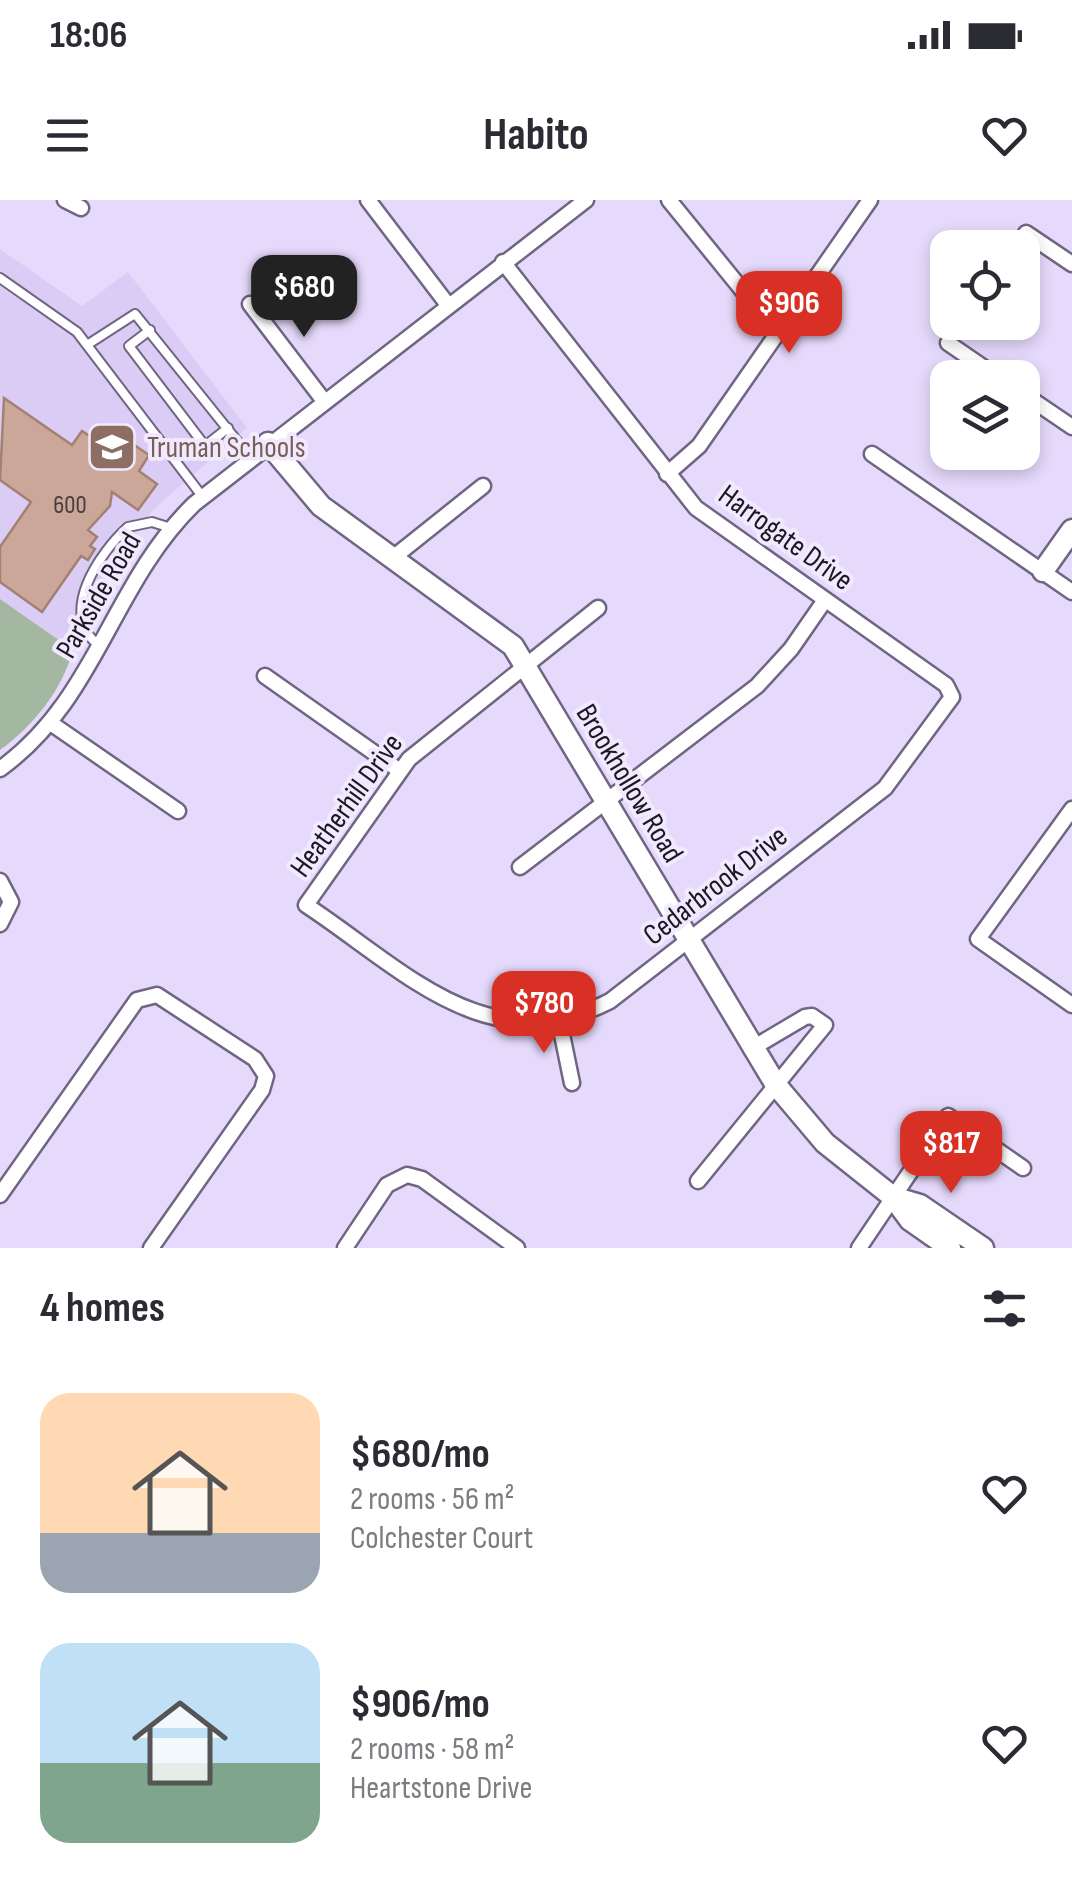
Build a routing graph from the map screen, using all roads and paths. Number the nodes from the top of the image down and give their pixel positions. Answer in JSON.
{"nodes":[{"id":1,"x":64,"y":200,"type":"edge"},
{"id":2,"x":368,"y":200,"type":"edge"},
{"id":3,"x":669,"y":200,"type":"edge"},
{"id":4,"x":870,"y":200,"type":"edge"},
{"id":5,"x":577,"y":202,"type":"edge"},
{"id":6,"x":80,"y":208,"type":"dead end"},
{"id":7,"x":1040,"y":242,"type":"edge"},
{"id":8,"x":504,"y":262,"type":"junction"},
{"id":9,"x":1072,"y":264,"type":"edge"},
{"id":10,"x":0,"y":278,"type":"edge"},
{"id":11,"x":250,"y":304,"type":"dead end"},
{"id":12,"x":448,"y":304,"type":"junction"},
{"id":13,"x":150,"y":330,"type":"junction"},
{"id":14,"x":778,"y":334,"type":"junction"},
{"id":15,"x":948,"y":343,"type":"dead end"},
{"id":16,"x":87,"y":345,"type":"junction"},
{"id":17,"x":973,"y":360,"type":"edge"},
{"id":18,"x":324,"y":401,"type":"junction"},
{"id":19,"x":1040,"y":406,"type":"edge"},
{"id":20,"x":1072,"y":427,"type":"edge"},
{"id":21,"x":228,"y":428,"type":"junction"},
{"id":22,"x":268,"y":444,"type":"junction"},
{"id":23,"x":872,"y":454,"type":"dead end"},
{"id":24,"x":250,"y":458,"type":"junction"},
{"id":25,"x":667,"y":474,"type":"junction"},
{"id":26,"x":482,"y":486,"type":"dead end"},
{"id":27,"x":202,"y":496,"type":"junction"},
{"id":28,"x":170,"y":528,"type":"junction"},
{"id":29,"x":1072,"y":530,"type":"edge"},
{"id":30,"x":394,"y":557,"type":"junction"},
{"id":31,"x":1043,"y":571,"type":"junction"},
{"id":32,"x":1072,"y":592,"type":"edge"},
{"id":33,"x":825,"y":600,"type":"junction"},
{"id":34,"x":598,"y":608,"type":"dead end"},
{"id":35,"x":100,"y":646,"type":"junction"},
{"id":36,"x":524,"y":665,"type":"junction"},
{"id":37,"x":265,"y":676,"type":"dead end"},
{"id":38,"x":950,"y":690,"type":"joint"},
{"id":39,"x":52,"y":724,"type":"junction"},
{"id":40,"x":0,"y":769,"type":"edge"},
{"id":41,"x":400,"y":771,"type":"junction"},
{"id":42,"x":606,"y":800,"type":"junction"},
{"id":43,"x":1071,"y":808,"type":"edge"},
{"id":44,"x":178,"y":811,"type":"dead end"},
{"id":45,"x":520,"y":867,"type":"dead end"},
{"id":46,"x":0,"y":881,"type":"edge"},
{"id":47,"x":306,"y":904,"type":"joint"},
{"id":48,"x":0,"y":924,"type":"edge"},
{"id":49,"x":688,"y":940,"type":"junction"},
{"id":50,"x":1072,"y":1005,"type":"edge"},
{"id":51,"x":560,"y":1020,"type":"junction"},
{"id":52,"x":751,"y":1049,"type":"junction"},
{"id":53,"x":572,"y":1083,"type":"dead end"},
{"id":54,"x":776,"y":1086,"type":"junction"},
{"id":55,"x":1023,"y":1168,"type":"dead end"},
{"id":56,"x":698,"y":1182,"type":"dead end"},
{"id":57,"x":0,"y":1195,"type":"edge"},
{"id":58,"x":893,"y":1198,"type":"junction"},
{"id":59,"x":151,"y":1248,"type":"edge"},
{"id":60,"x":345,"y":1248,"type":"edge"},
{"id":61,"x":517,"y":1248,"type":"edge"},
{"id":62,"x":859,"y":1248,"type":"edge"},
{"id":63,"x":950,"y":1248,"type":"edge"},
{"id":64,"x":983,"y":1248,"type":"edge"}],
"edges":[{"from":1,"to":6,"type":"street"},
{"from":2,"to":12,"type":"street"},
{"from":3,"to":14,"type":"street"},
{"from":4,"to":14,"type":"street"},
{"from":5,"to":8,"type":"street","name":"Parkside Road"},
{"from":7,"to":9,"type":"street"},
{"from":8,"to":12,"type":"street","name":"Parkside Road"},
{"from":8,"to":25,"type":"street","name":"Harrogate Drive"},
{"from":10,"to":16,"type":"lane"},
{"from":11,"to":18,"type":"street"},
{"from":12,"to":18,"type":"street","name":"Parkside Road"},
{"from":13,"to":16,"type":"lane"},
{"from":13,"to":21,"type":"lane"},
{"from":13,"to":21,"type":"lane"},
{"from":14,"to":25,"type":"street"},
{"from":15,"to":17,"type":"street"},
{"from":16,"to":27,"type":"lane"},
{"from":18,"to":22,"type":"street","name":"Parkside Road"},
{"from":19,"to":20,"type":"street"},
{"from":21,"to":24,"type":"lane"},
{"from":22,"to":24,"type":"street","name":"Parkside Road"},
{"from":22,"to":30,"type":"street","name":"Brookhollow Road"},
{"from":23,"to":31,"type":"street"},
{"from":24,"to":27,"type":"street","name":"Parkside Road"},
{"from":25,"to":33,"type":"street","name":"Harrogate Drive"},
{"from":26,"to":30,"type":"street"},
{"from":27,"to":28,"type":"street","name":"Parkside Road"},
{"from":28,"to":35,"type":"street","name":"Parkside Road"},
{"from":28,"to":35,"type":"lane"},
{"from":29,"to":31,"type":"street"},
{"from":30,"to":36,"type":"street","name":"Brookhollow Road"},
{"from":31,"to":32,"type":"street"},
{"from":33,"to":38,"type":"street","name":"Harrogate Drive"},
{"from":33,"to":42,"type":"street"},
{"from":34,"to":36,"type":"street","name":"Heatherhill Drive"},
{"from":35,"to":39,"type":"street","name":"Parkside Road"},
{"from":36,"to":41,"type":"street","name":"Heatherhill Drive"},
{"from":36,"to":42,"type":"street","name":"Brookhollow Road"},
{"from":37,"to":41,"type":"street"},
{"from":38,"to":49,"type":"street","name":"Cedarbrook Drive"},
{"from":39,"to":40,"type":"street","name":"Parkside Road"},
{"from":39,"to":44,"type":"street"},
{"from":41,"to":47,"type":"street","name":"Heatherhill Drive"},
{"from":42,"to":45,"type":"street"},
{"from":42,"to":49,"type":"street","name":"Brookhollow Road"},
{"from":43,"to":50,"type":"street"},
{"from":46,"to":48,"type":"street"},
{"from":47,"to":51,"type":"street","name":"Cedarbrook Drive"},
{"from":49,"to":51,"type":"street","name":"Cedarbrook Drive"},
{"from":49,"to":52,"type":"street","name":"Brookhollow Road"},
{"from":51,"to":53,"type":"street"},
{"from":52,"to":54,"type":"street","name":"Brookhollow Road"},
{"from":52,"to":54,"type":"street"},
{"from":54,"to":56,"type":"street"},
{"from":54,"to":58,"type":"street","name":"Brookhollow Road"},
{"from":55,"to":58,"type":"street"},
{"from":57,"to":59,"type":"street"},
{"from":58,"to":62,"type":"street"},
{"from":58,"to":63,"type":"street","name":"Brookhollow Road"},
{"from":58,"to":64,"type":"street","name":"Brookhollow Road"},
{"from":60,"to":61,"type":"street"}]}
